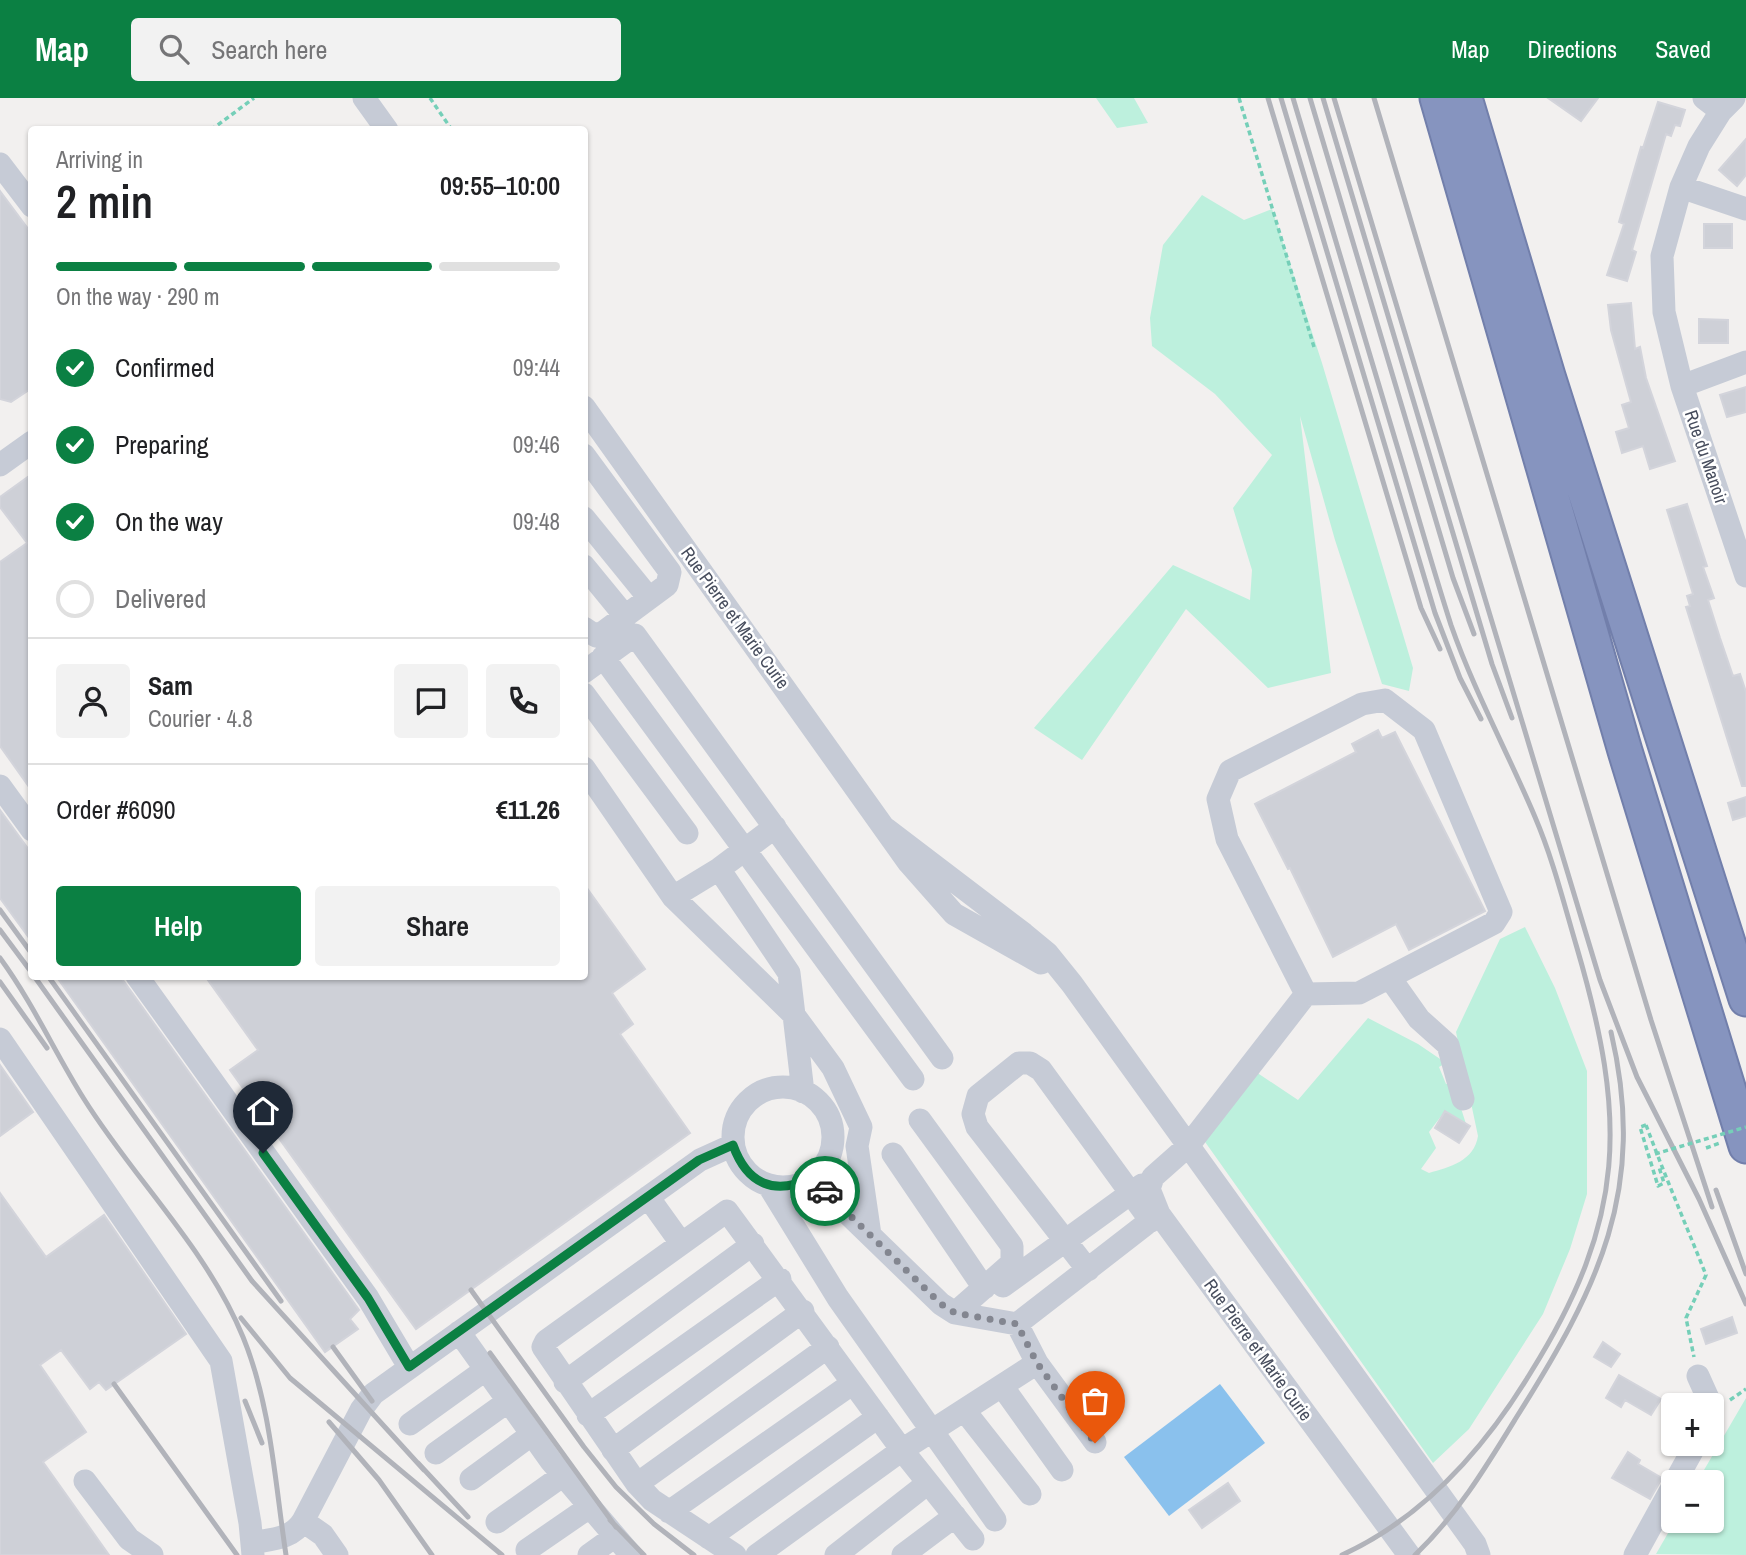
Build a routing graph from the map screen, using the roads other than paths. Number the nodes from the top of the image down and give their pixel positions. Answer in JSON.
{"nodes":[{"id":1,"x":364,"y":98,"type":"edge"},
{"id":2,"x":1437,"y":98,"type":"edge"},
{"id":3,"x":1465,"y":98,"type":"edge"},
{"id":4,"x":1719,"y":102,"type":"edge"},
{"id":5,"x":384,"y":126,"type":"edge"},
{"id":6,"x":0,"y":164,"type":"edge"},
{"id":7,"x":1681,"y":187,"type":"junction"},
{"id":8,"x":28,"y":201,"type":"edge"},
{"id":9,"x":1746,"y":209,"type":"edge"},
{"id":10,"x":1746,"y":362,"type":"edge"},
{"id":11,"x":1682,"y":386,"type":"junction"},
{"id":12,"x":588,"y":418,"type":"edge"},
{"id":13,"x":595,"y":438,"type":"edge"},
{"id":14,"x":28,"y":445,"type":"edge"},
{"id":15,"x":588,"y":460,"type":"edge"},
{"id":16,"x":0,"y":465,"type":"edge"},
{"id":17,"x":588,"y":523,"type":"edge"},
{"id":18,"x":1738,"y":526,"type":"edge"},
{"id":19,"x":588,"y":571,"type":"edge"},
{"id":20,"x":1746,"y":576,"type":"edge"},
{"id":21,"x":649,"y":598,"type":"junction"},
{"id":22,"x":625,"y":616,"type":"junction"},
{"id":23,"x":588,"y":631,"type":"edge"},
{"id":24,"x":603,"y":657,"type":"junction"},
{"id":25,"x":588,"y":669,"type":"edge"},
{"id":26,"x":588,"y":699,"type":"edge"},
{"id":27,"x":1625,"y":751,"type":"junction"},
{"id":28,"x":588,"y":774,"type":"edge"},
{"id":29,"x":0,"y":786,"type":"edge"},
{"id":30,"x":28,"y":824,"type":"edge"},
{"id":31,"x":775,"y":827,"type":"junction"},
{"id":32,"x":687,"y":833,"type":"dead end"},
{"id":33,"x":742,"y":850,"type":"junction"},
{"id":34,"x":719,"y":869,"type":"junction"},
{"id":35,"x":673,"y":897,"type":"junction"},
{"id":36,"x":1390,"y":978,"type":"junction"},
{"id":37,"x":140,"y":980,"type":"edge"},
{"id":38,"x":1306,"y":994,"type":"junction"},
{"id":39,"x":1746,"y":999,"type":"edge"},
{"id":40,"x":794,"y":1015,"type":"junction"},
{"id":41,"x":0,"y":1040,"type":"edge"},
{"id":42,"x":942,"y":1058,"type":"dead end"},
{"id":43,"x":913,"y":1079,"type":"dead end"},
{"id":44,"x":803,"y":1091,"type":"junction"},
{"id":45,"x":1463,"y":1099,"type":"dead end"},
{"id":46,"x":1746,"y":1102,"type":"edge"},
{"id":47,"x":920,"y":1120,"type":"dead end"},
{"id":48,"x":861,"y":1127,"type":"junction"},
{"id":49,"x":833,"y":1133,"type":"junction"},
{"id":50,"x":733,"y":1145,"type":"junction"},
{"id":51,"x":1733,"y":1145,"type":"edge"},
{"id":52,"x":1188,"y":1146,"type":"junction"},
{"id":53,"x":893,"y":1154,"type":"dead end"},
{"id":54,"x":1153,"y":1177,"type":"junction"},
{"id":55,"x":811,"y":1178,"type":"junction"},
{"id":56,"x":769,"y":1186,"type":"junction"},
{"id":57,"x":1131,"y":1193,"type":"junction"},
{"id":58,"x":648,"y":1197,"type":"junction"},
{"id":59,"x":1155,"y":1218,"type":"junction"},
{"id":60,"x":870,"y":1235,"type":"junction"},
{"id":61,"x":1065,"y":1241,"type":"junction"},
{"id":62,"x":681,"y":1243,"type":"junction"},
{"id":63,"x":753,"y":1244,"type":"junction"},
{"id":64,"x":1088,"y":1270,"type":"junction"},
{"id":65,"x":780,"y":1279,"type":"junction"},
{"id":66,"x":984,"y":1288,"type":"junction"},
{"id":67,"x":803,"y":1311,"type":"junction"},
{"id":68,"x":960,"y":1314,"type":"junction"},
{"id":69,"x":1017,"y":1324,"type":"junction"},
{"id":70,"x":459,"y":1332,"type":"junction"},
{"id":71,"x":828,"y":1347,"type":"junction"},
{"id":72,"x":1037,"y":1363,"type":"junction"},
{"id":73,"x":409,"y":1367,"type":"junction"},
{"id":74,"x":485,"y":1370,"type":"junction"},
{"id":75,"x":1698,"y":1376,"type":"road end"},
{"id":76,"x":565,"y":1382,"type":"junction"},
{"id":77,"x":853,"y":1383,"type":"junction"},
{"id":78,"x":1002,"y":1385,"type":"junction"},
{"id":79,"x":1705,"y":1393,"type":"edge"},
{"id":80,"x":507,"y":1402,"type":"junction"},
{"id":81,"x":964,"y":1410,"type":"junction"},
{"id":82,"x":588,"y":1415,"type":"junction"},
{"id":83,"x":878,"y":1417,"type":"junction"},
{"id":84,"x":410,"y":1424,"type":"dead end"},
{"id":85,"x":933,"y":1432,"type":"junction"},
{"id":86,"x":531,"y":1435,"type":"junction"},
{"id":87,"x":1095,"y":1443,"type":"dead end"},
{"id":88,"x":613,"y":1450,"type":"junction"},
{"id":89,"x":902,"y":1450,"type":"junction"},
{"id":90,"x":436,"y":1453,"type":"dead end"},
{"id":91,"x":1062,"y":1470,"type":"dead end"},
{"id":92,"x":562,"y":1476,"type":"junction"},
{"id":93,"x":471,"y":1479,"type":"dead end"},
{"id":94,"x":85,"y":1480,"type":"dead end"},
{"id":95,"x":637,"y":1483,"type":"junction"},
{"id":96,"x":928,"y":1483,"type":"junction"},
{"id":97,"x":1030,"y":1494,"type":"dead end"},
{"id":98,"x":588,"y":1508,"type":"junction"},
{"id":99,"x":1661,"y":1508,"type":"edge"},
{"id":100,"x":669,"y":1512,"type":"junction"},
{"id":101,"x":955,"y":1516,"type":"junction"},
{"id":102,"x":995,"y":1520,"type":"dead end"},
{"id":103,"x":303,"y":1521,"type":"junction"},
{"id":104,"x":497,"y":1522,"type":"dead end"},
{"id":105,"x":614,"y":1537,"type":"junction"},
{"id":106,"x":709,"y":1538,"type":"junction"},
{"id":107,"x":974,"y":1539,"type":"dead end"},
{"id":108,"x":253,"y":1549,"type":"edge"},
{"id":109,"x":527,"y":1549,"type":"dead end"},
{"id":110,"x":152,"y":1555,"type":"edge"},
{"id":111,"x":337,"y":1555,"type":"edge"},
{"id":112,"x":589,"y":1555,"type":"edge"},
{"id":113,"x":631,"y":1555,"type":"edge"},
{"id":114,"x":735,"y":1555,"type":"edge"},
{"id":115,"x":757,"y":1555,"type":"edge"},
{"id":116,"x":836,"y":1555,"type":"edge"},
{"id":117,"x":903,"y":1555,"type":"edge"},
{"id":118,"x":1409,"y":1555,"type":"edge"},
{"id":119,"x":1479,"y":1555,"type":"edge"},
{"id":120,"x":1635,"y":1555,"type":"edge"}],
"edges":[{"from":1,"to":5,"type":"street"},
{"from":2,"to":27,"type":"highway"},
{"from":3,"to":39,"type":"highway"},
{"from":4,"to":7,"type":"street","name":"Rue du Manoir"},
{"from":6,"to":8,"type":"street"},
{"from":7,"to":9,"type":"street"},
{"from":7,"to":11,"type":"street","name":"Rue du Manoir"},
{"from":10,"to":11,"type":"street"},
{"from":11,"to":18,"type":"street","name":"Rue du Manoir"},
{"from":12,"to":13,"type":"street","name":"Rue Pierre et Marie Curie"},
{"from":13,"to":52,"type":"street","name":"Rue Pierre et Marie Curie"},
{"from":14,"to":16,"type":"street"},
{"from":15,"to":21,"type":"street"},
{"from":17,"to":21,"type":"street"},
{"from":18,"to":20,"type":"street","name":"Rue du Manoir"},
{"from":19,"to":22,"type":"street"},
{"from":21,"to":22,"type":"street"},
{"from":22,"to":23,"type":"street"},
{"from":24,"to":25,"type":"street"},
{"from":24,"to":31,"type":"street"},
{"from":24,"to":33,"type":"street"},
{"from":26,"to":32,"type":"street"},
{"from":27,"to":46,"type":"highway"},
{"from":27,"to":51,"type":"highway"},
{"from":28,"to":35,"type":"street"},
{"from":29,"to":30,"type":"street"},
{"from":31,"to":33,"type":"street"},
{"from":31,"to":42,"type":"street"},
{"from":33,"to":34,"type":"street"},
{"from":33,"to":43,"type":"street"},
{"from":34,"to":35,"type":"street"},
{"from":34,"to":40,"type":"street"},
{"from":35,"to":40,"type":"street"},
{"from":36,"to":38,"type":"street"},
{"from":36,"to":38,"type":"street"},
{"from":36,"to":45,"type":"street"},
{"from":37,"to":73,"type":"street"},
{"from":38,"to":52,"type":"street"},
{"from":40,"to":44,"type":"street"},
{"from":40,"to":48,"type":"street"},
{"from":41,"to":108,"type":"street"},
{"from":44,"to":49,"type":"street"},
{"from":44,"to":50,"type":"street"},
{"from":47,"to":66,"type":"street"},
{"from":48,"to":49,"type":"street"},
{"from":48,"to":60,"type":"street"},
{"from":49,"to":55,"type":"street"},
{"from":50,"to":56,"type":"street"},
{"from":50,"to":58,"type":"street"},
{"from":52,"to":54,"type":"street"},
{"from":52,"to":119,"type":"street","name":"Rue Pierre et Marie Curie"},
{"from":53,"to":66,"type":"street"},
{"from":54,"to":57,"type":"street"},
{"from":54,"to":59,"type":"street","name":"Rue Pierre et Marie Curie"},
{"from":55,"to":56,"type":"street"},
{"from":55,"to":60,"type":"street"},
{"from":56,"to":85,"type":"street"},
{"from":57,"to":59,"type":"street"},
{"from":57,"to":61,"type":"street"},
{"from":57,"to":61,"type":"street"},
{"from":58,"to":62,"type":"street"},
{"from":58,"to":70,"type":"street"},
{"from":59,"to":64,"type":"street"},
{"from":59,"to":118,"type":"street","name":"Rue Pierre et Marie Curie"},
{"from":60,"to":68,"type":"street"},
{"from":61,"to":64,"type":"street"},
{"from":61,"to":68,"type":"street"},
{"from":62,"to":63,"type":"street"},
{"from":62,"to":76,"type":"street"},
{"from":63,"to":65,"type":"street"},
{"from":63,"to":76,"type":"street"},
{"from":64,"to":69,"type":"street"},
{"from":65,"to":67,"type":"street"},
{"from":65,"to":82,"type":"street"},
{"from":66,"to":68,"type":"street"},
{"from":67,"to":71,"type":"street"},
{"from":67,"to":88,"type":"street"},
{"from":68,"to":69,"type":"street"},
{"from":69,"to":72,"type":"street"},
{"from":70,"to":73,"type":"street"},
{"from":70,"to":74,"type":"street"},
{"from":71,"to":77,"type":"street"},
{"from":71,"to":95,"type":"street"},
{"from":72,"to":78,"type":"street"},
{"from":72,"to":87,"type":"street"},
{"from":73,"to":103,"type":"street"},
{"from":74,"to":80,"type":"street"},
{"from":74,"to":84,"type":"street"},
{"from":75,"to":79,"type":"street"},
{"from":76,"to":82,"type":"street"},
{"from":77,"to":83,"type":"street"},
{"from":77,"to":100,"type":"street"},
{"from":78,"to":81,"type":"street"},
{"from":78,"to":91,"type":"street"},
{"from":80,"to":86,"type":"street"},
{"from":80,"to":90,"type":"street"},
{"from":81,"to":85,"type":"street"},
{"from":81,"to":97,"type":"street"},
{"from":82,"to":88,"type":"street"},
{"from":83,"to":89,"type":"street"},
{"from":83,"to":106,"type":"street"},
{"from":85,"to":89,"type":"street"},
{"from":85,"to":102,"type":"street"},
{"from":86,"to":92,"type":"street"},
{"from":86,"to":93,"type":"street"},
{"from":88,"to":95,"type":"street"},
{"from":89,"to":96,"type":"street"},
{"from":89,"to":115,"type":"street"},
{"from":92,"to":98,"type":"street"},
{"from":92,"to":104,"type":"street"},
{"from":94,"to":110,"type":"street"},
{"from":95,"to":100,"type":"street"},
{"from":96,"to":101,"type":"street"},
{"from":96,"to":116,"type":"street"},
{"from":98,"to":105,"type":"street"},
{"from":98,"to":109,"type":"street"},
{"from":99,"to":120,"type":"street"},
{"from":100,"to":106,"type":"street"},
{"from":101,"to":107,"type":"street"},
{"from":101,"to":117,"type":"street"},
{"from":103,"to":108,"type":"street"},
{"from":103,"to":111,"type":"street"},
{"from":105,"to":112,"type":"street"},
{"from":105,"to":113,"type":"street"},
{"from":106,"to":114,"type":"street"}]}
